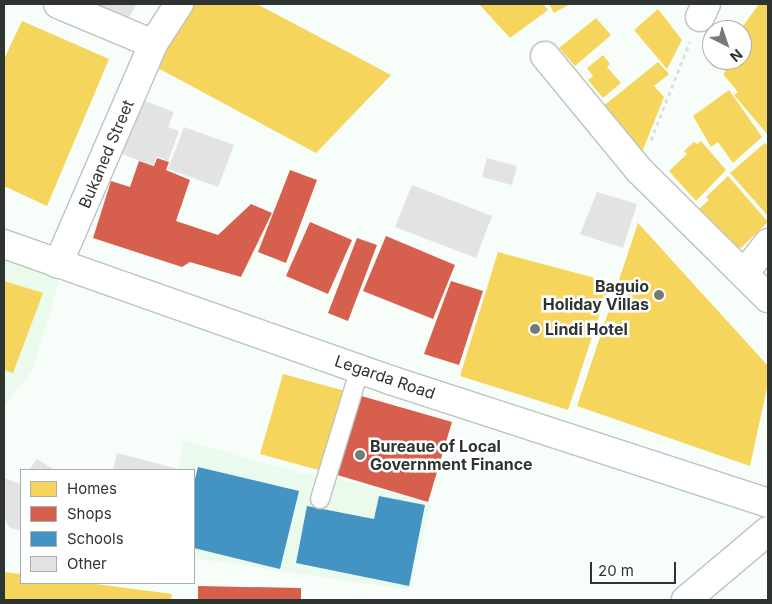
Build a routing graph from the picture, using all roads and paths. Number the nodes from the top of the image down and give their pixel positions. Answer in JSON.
{"nodes":[{"id":1,"x":58,"y":4,"type":"edge"},
{"id":2,"x":179,"y":4,"type":"edge"},
{"id":3,"x":703,"y":11,"type":"edge"},
{"id":4,"x":153,"y":44,"type":"junction"},
{"id":5,"x":545,"y":56,"type":"dead end"},
{"id":6,"x":639,"y":170,"type":"junction"},
{"id":7,"x":768,"y":243,"type":"edge"},
{"id":8,"x":4,"y":244,"type":"edge"},
{"id":9,"x":58,"y":264,"type":"junction"},
{"id":10,"x":744,"y":274,"type":"junction"},
{"id":11,"x":768,"y":298,"type":"edge"},
{"id":12,"x":360,"y":368,"type":"junction"},
{"id":13,"x":320,"y":499,"type":"dead end"},
{"id":14,"x":768,"y":503,"type":"edge"},
{"id":15,"x":768,"y":530,"type":"edge"},
{"id":16,"x":686,"y":600,"type":"edge"}],
"edges":[{"from":1,"to":4,"type":"street"},
{"from":2,"to":4,"type":"street","name":"Bukaned Street"},
{"from":3,"to":6,"type":"path"},
{"from":4,"to":9,"type":"street","name":"Bukaned Street"},
{"from":5,"to":6,"type":"street"},
{"from":6,"to":10,"type":"street"},
{"from":7,"to":10,"type":"street"},
{"from":8,"to":9,"type":"street","name":"Legarda Road"},
{"from":9,"to":12,"type":"street","name":"Legarda Road"},
{"from":10,"to":11,"type":"street"},
{"from":12,"to":13,"type":"lane"},
{"from":12,"to":14,"type":"street","name":"Legarda Road"},
{"from":15,"to":16,"type":"street"}]}
